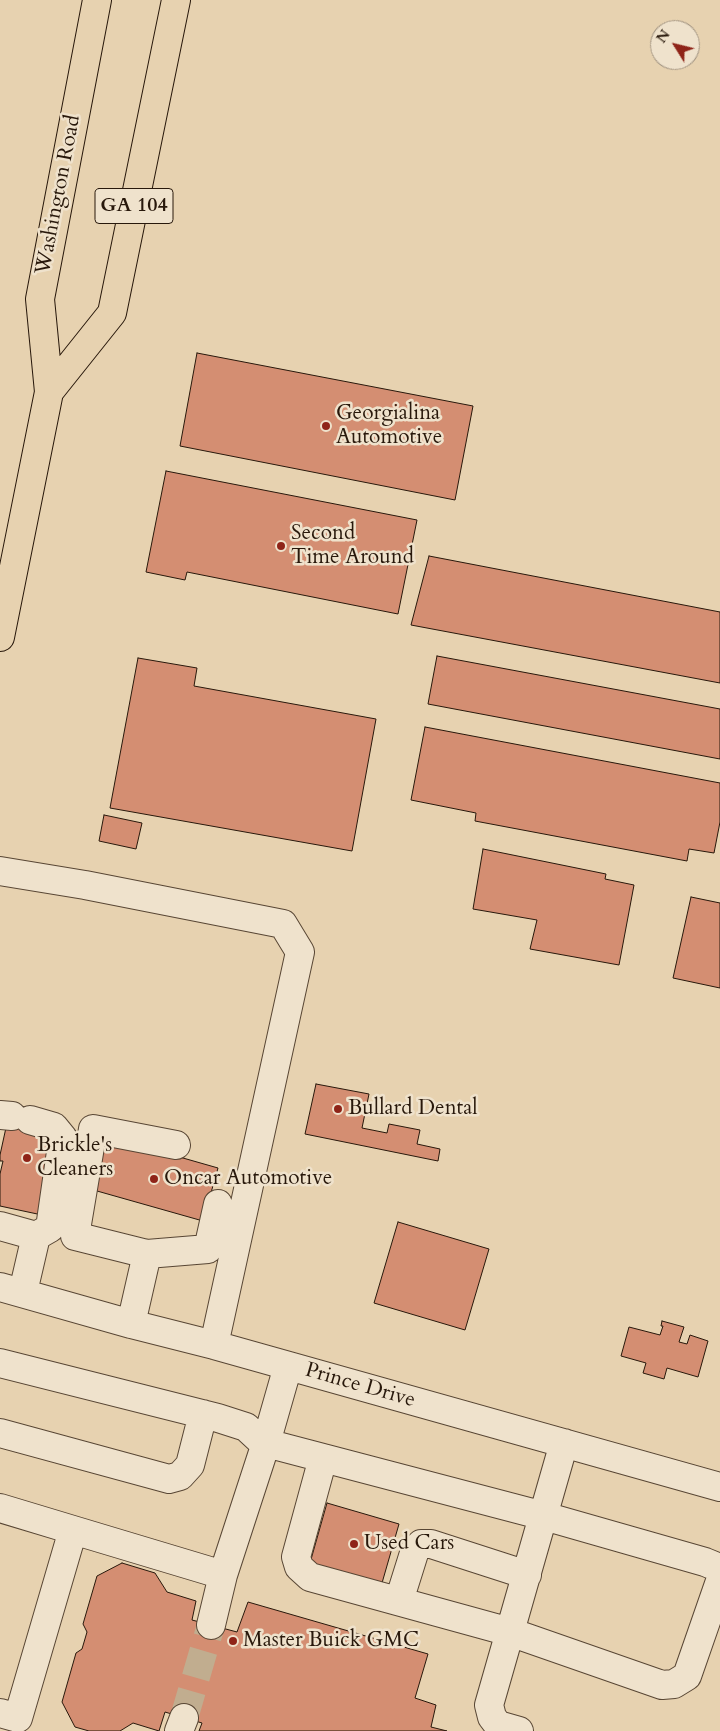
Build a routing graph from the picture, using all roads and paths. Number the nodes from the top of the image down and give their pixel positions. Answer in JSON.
{"nodes":[{"id":1,"x":96,"y":0,"type":"edge"},
{"id":2,"x":176,"y":0,"type":"edge"},
{"id":3,"x":50,"y":392,"type":"junction"},
{"id":4,"x":0,"y":637,"type":"edge"},
{"id":5,"x":0,"y":871,"type":"edge"},
{"id":6,"x":14,"y":1117,"type":"edge"},
{"id":7,"x":176,"y":1145,"type":"dead end"},
{"id":8,"x":218,"y":1204,"type":"dead end"},
{"id":9,"x":0,"y":1226,"type":"edge"},
{"id":10,"x":36,"y":1236,"type":"junction"},
{"id":11,"x":148,"y":1254,"type":"junction"},
{"id":12,"x":12,"y":1289,"type":"edge"},
{"id":13,"x":130,"y":1324,"type":"junction"},
{"id":14,"x":214,"y":1345,"type":"junction"},
{"id":15,"x":0,"y":1363,"type":"edge"},
{"id":16,"x":288,"y":1366,"type":"junction"},
{"id":17,"x":204,"y":1414,"type":"junction"},
{"id":18,"x":0,"y":1433,"type":"edge"},
{"id":19,"x":266,"y":1443,"type":"junction"},
{"id":20,"x":564,"y":1443,"type":"junction"},
{"id":21,"x":323,"y":1458,"type":"junction"},
{"id":22,"x":720,"y":1487,"type":"edge"},
{"id":23,"x":0,"y":1510,"type":"edge"},
{"id":24,"x":544,"y":1516,"type":"junction"},
{"id":25,"x":73,"y":1530,"type":"junction"},
{"id":26,"x":720,"y":1574,"type":"edge"},
{"id":27,"x":223,"y":1575,"type":"junction"},
{"id":28,"x":527,"y":1575,"type":"junction"},
{"id":29,"x":720,"y":1581,"type":"edge"},
{"id":30,"x":399,"y":1601,"type":"junction"},
{"id":31,"x":211,"y":1625,"type":"tunnel mouth"},
{"id":32,"x":510,"y":1632,"type":"junction"},
{"id":33,"x":18,"y":1721,"type":"edge"},
{"id":34,"x":519,"y":1731,"type":"edge"}],
"edges":[{"from":1,"to":3,"type":"main road","name":"Washington Road","number":"GA 104"},
{"from":2,"to":3,"type":"main road","name":"Washington Road","number":"GA 104"},
{"from":3,"to":4,"type":"main road","name":"Washington Road","number":"GA 104"},
{"from":5,"to":14,"type":"street"},
{"from":6,"to":10,"type":"street"},
{"from":7,"to":11,"type":"street"},
{"from":8,"to":11,"type":"street"},
{"from":9,"to":10,"type":"street"},
{"from":10,"to":12,"type":"street"},
{"from":11,"to":13,"type":"street"},
{"from":12,"to":13,"type":"street","name":"Prince Drive"},
{"from":13,"to":14,"type":"street","name":"Prince Drive"},
{"from":14,"to":16,"type":"street","name":"Prince Drive"},
{"from":15,"to":17,"type":"street"},
{"from":16,"to":19,"type":"street"},
{"from":16,"to":20,"type":"street","name":"Prince Drive"},
{"from":17,"to":18,"type":"street"},
{"from":17,"to":19,"type":"street"},
{"from":19,"to":21,"type":"street"},
{"from":19,"to":27,"type":"street"},
{"from":20,"to":22,"type":"street","name":"Prince Drive"},
{"from":20,"to":24,"type":"street"},
{"from":21,"to":24,"type":"street"},
{"from":21,"to":30,"type":"street"},
{"from":23,"to":25,"type":"street"},
{"from":24,"to":26,"type":"street"},
{"from":24,"to":28,"type":"street"},
{"from":25,"to":27,"type":"street"},
{"from":25,"to":33,"type":"street"},
{"from":27,"to":31,"type":"street"},
{"from":28,"to":30,"type":"street"},
{"from":28,"to":32,"type":"street"},
{"from":29,"to":32,"type":"street"},
{"from":30,"to":32,"type":"street"},
{"from":32,"to":34,"type":"street"}]}
